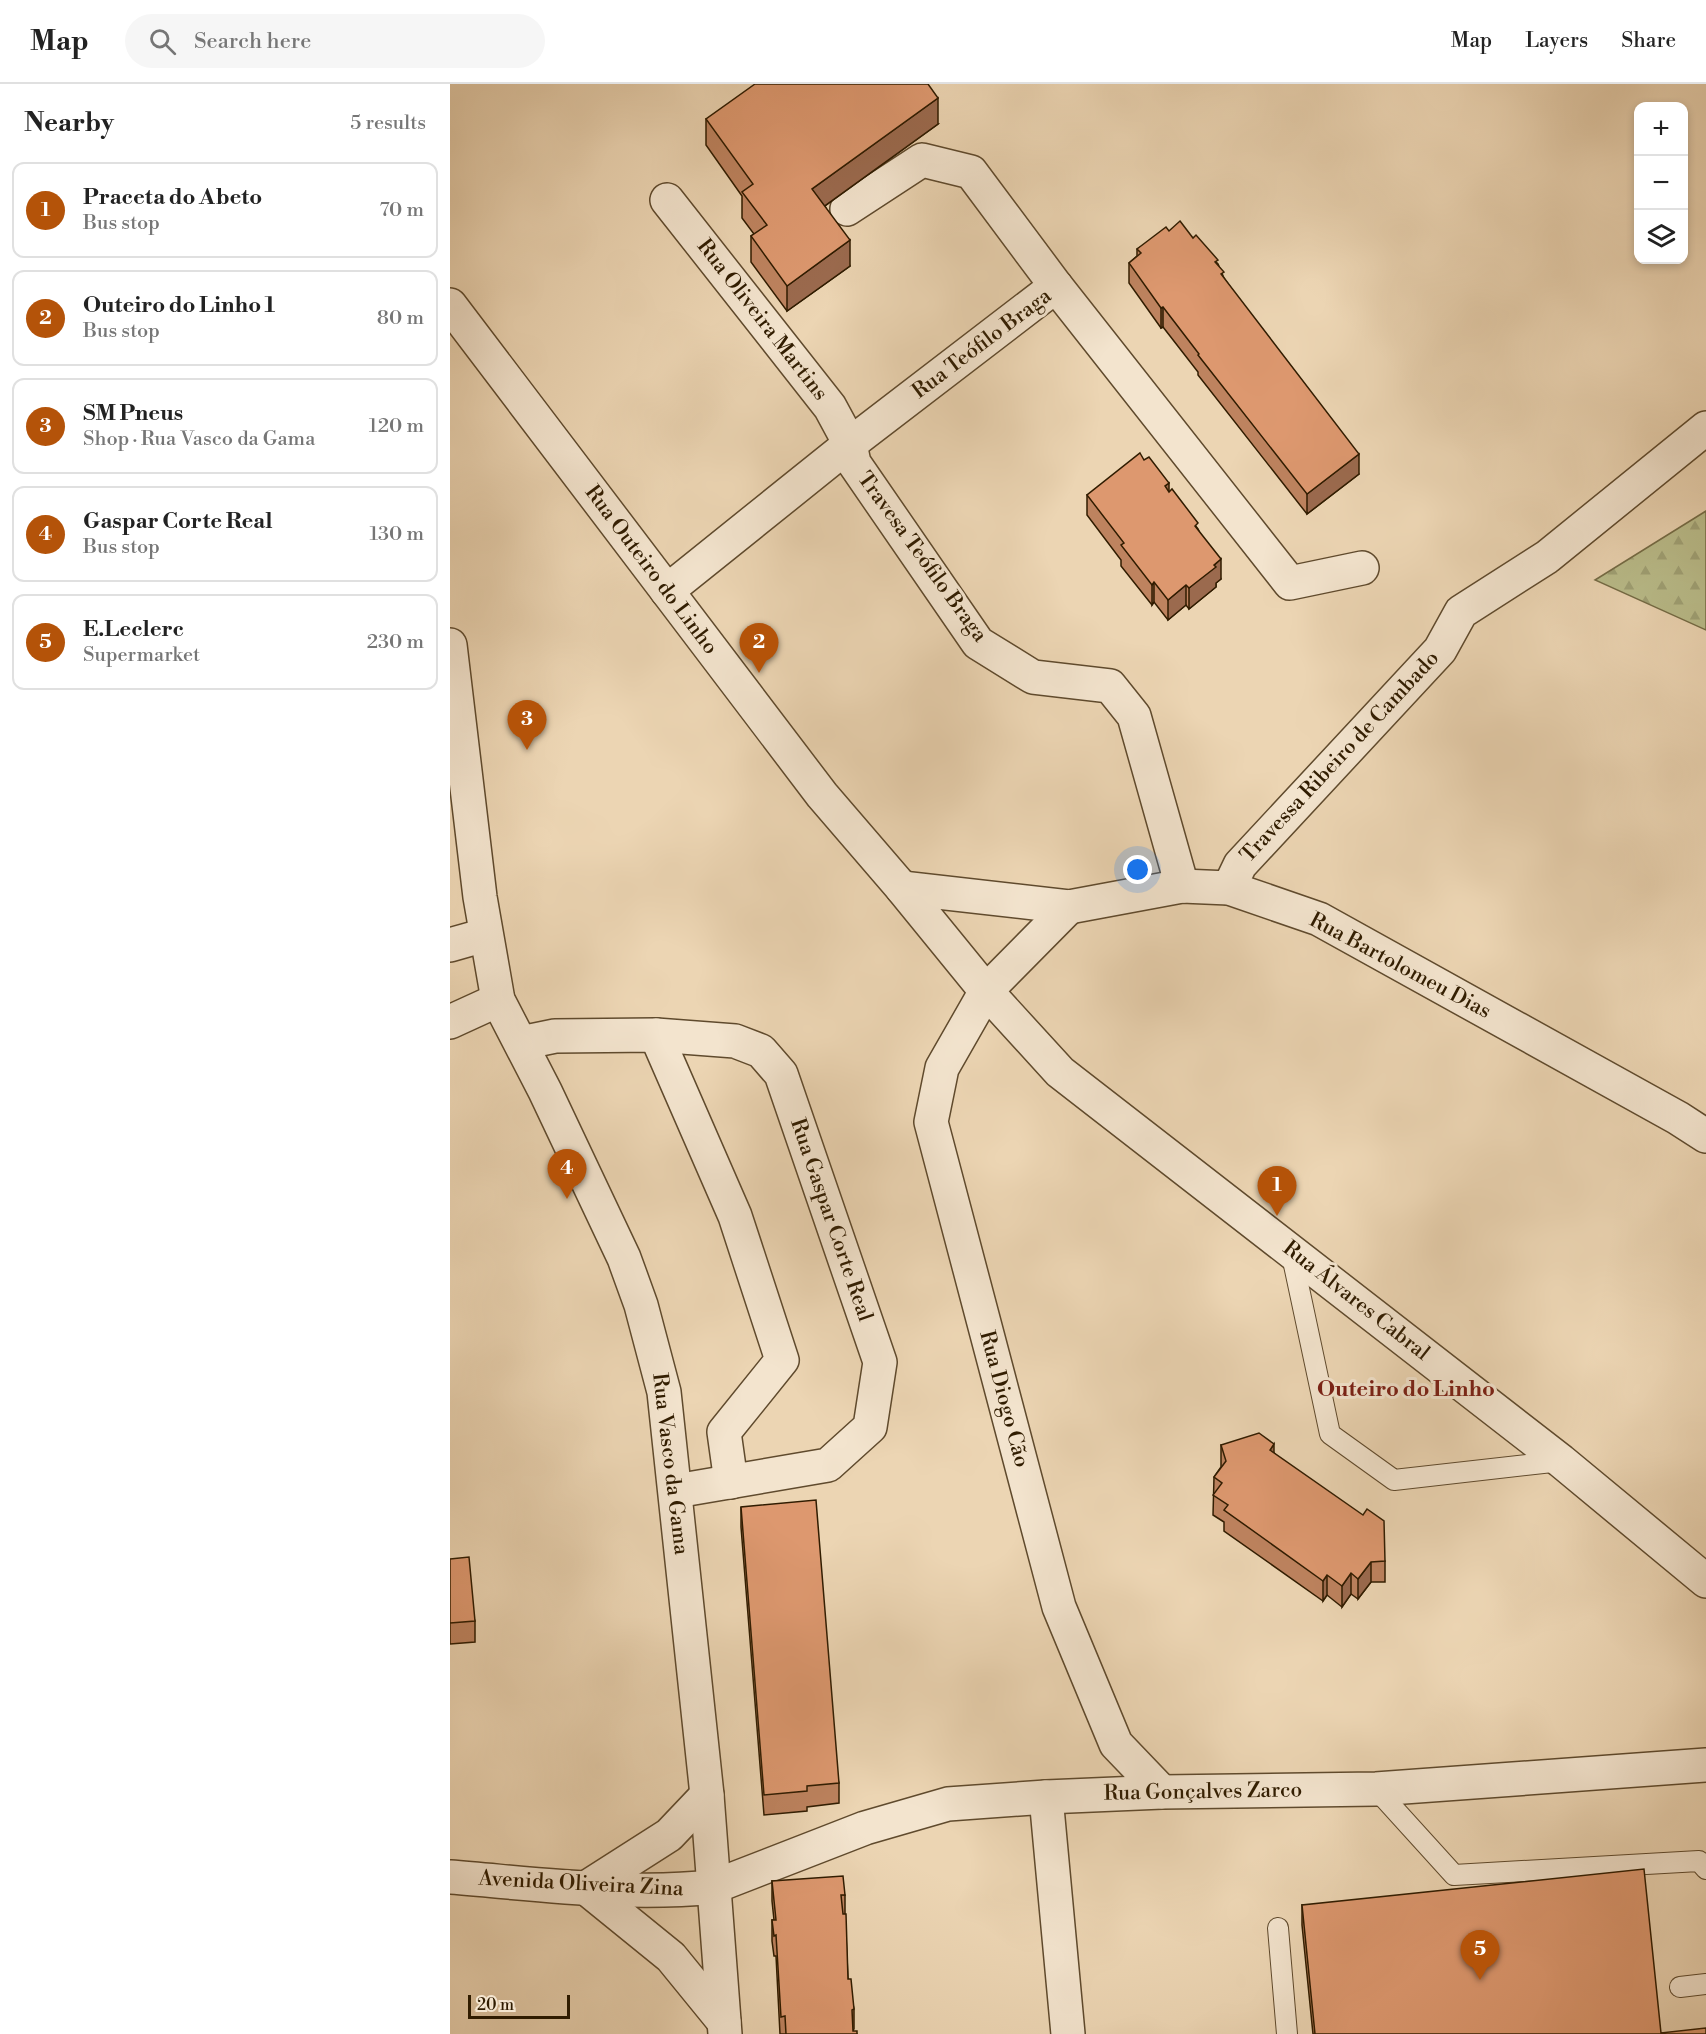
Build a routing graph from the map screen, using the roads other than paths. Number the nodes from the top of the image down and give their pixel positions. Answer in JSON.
{"nodes":[{"id":1,"x":667,"y":200,"type":"dead end"},
{"id":2,"x":847,"y":209,"type":"dead end"},
{"id":3,"x":1056,"y":286,"type":"junction"},
{"id":4,"x":450,"y":305,"type":"edge"},
{"id":5,"x":1706,"y":428,"type":"edge"},
{"id":6,"x":850,"y":444,"type":"junction"},
{"id":7,"x":1362,"y":568,"type":"dead end"},
{"id":8,"x":667,"y":591,"type":"junction"},
{"id":9,"x":450,"y":645,"type":"edge"},
{"id":10,"x":1182,"y":886,"type":"junction"},
{"id":11,"x":902,"y":888,"type":"junction"},
{"id":12,"x":1229,"y":888,"type":"junction"},
{"id":13,"x":1069,"y":907,"type":"junction"},
{"id":14,"x":485,"y":935,"type":"junction"},
{"id":15,"x":450,"y":945,"type":"edge"},
{"id":16,"x":986,"y":991,"type":"junction"},
{"id":17,"x":498,"y":1000,"type":"junction"},
{"id":18,"x":450,"y":1022,"type":"edge"},
{"id":19,"x":657,"y":1035,"type":"junction"},
{"id":20,"x":521,"y":1043,"type":"junction"},
{"id":21,"x":1706,"y":1136,"type":"edge"},
{"id":22,"x":1291,"y":1251,"type":"junction"},
{"id":23,"x":1561,"y":1461,"type":"junction"},
{"id":24,"x":731,"y":1482,"type":"junction"},
{"id":25,"x":676,"y":1491,"type":"junction"},
{"id":26,"x":1706,"y":1581,"type":"edge"},
{"id":27,"x":1706,"y":1765,"type":"edge"},
{"id":28,"x":1376,"y":1789,"type":"junction"},
{"id":29,"x":1162,"y":1792,"type":"junction"},
{"id":30,"x":707,"y":1795,"type":"junction"},
{"id":31,"x":1046,"y":1797,"type":"junction"},
{"id":32,"x":1706,"y":1869,"type":"edge"},
{"id":33,"x":450,"y":1877,"type":"edge"},
{"id":34,"x":713,"y":1887,"type":"junction"},
{"id":35,"x":586,"y":1888,"type":"junction"},
{"id":36,"x":1278,"y":1928,"type":"dead end"},
{"id":37,"x":1706,"y":1984,"type":"edge"},
{"id":38,"x":1680,"y":1987,"type":"dead end"},
{"id":39,"x":724,"y":2028,"type":"edge"},
{"id":40,"x":1068,"y":2034,"type":"edge"},
{"id":41,"x":1287,"y":2034,"type":"edge"}],
"edges":[{"from":1,"to":6,"type":"street","name":"Rua Oliveira Martins"},
{"from":2,"to":3,"type":"street"},
{"from":3,"to":6,"type":"street","name":"Rua Teófilo Braga"},
{"from":3,"to":7,"type":"street","name":"Rua Teófilo Braga"},
{"from":4,"to":8,"type":"street","name":"Rua Outeiro do Linho"},
{"from":5,"to":12,"type":"street","name":"Travessa Ribeiro de Cambado"},
{"from":6,"to":8,"type":"street","name":"Rua Teófilo Braga"},
{"from":6,"to":10,"type":"street","name":"Travesa Teófilo Braga"},
{"from":8,"to":11,"type":"street","name":"Rua Outeiro do Linho"},
{"from":9,"to":14,"type":"street","name":"Rua Vasco da Gama"},
{"from":10,"to":12,"type":"street","name":"Rua Bartolomeu Dias"},
{"from":10,"to":13,"type":"street","name":"Rua Bartolomeu Dias"},
{"from":11,"to":13,"type":"street","name":"Rua Bartolomeu Dias"},
{"from":11,"to":16,"type":"street","name":"Rua Outeiro do Linho"},
{"from":12,"to":21,"type":"street","name":"Rua Bartolomeu Dias"},
{"from":13,"to":16,"type":"street","name":"Rua Diogo Cão"},
{"from":14,"to":15,"type":"street"},
{"from":14,"to":17,"type":"street","name":"Rua Vasco da Gama"},
{"from":16,"to":22,"type":"street","name":"Rua Álvares Cabral"},
{"from":16,"to":29,"type":"street","name":"Rua Diogo Cão"},
{"from":17,"to":18,"type":"street"},
{"from":17,"to":20,"type":"street","name":"Rua Vasco da Gama"},
{"from":19,"to":20,"type":"street","name":"Rua Gaspar Corte Real"},
{"from":19,"to":24,"type":"street"},
{"from":19,"to":24,"type":"street","name":"Rua Gaspar Corte Real"},
{"from":20,"to":25,"type":"street","name":"Rua Vasco da Gama"},
{"from":22,"to":23,"type":"street","name":"Rua Álvares Cabral"},
{"from":22,"to":23,"type":"lane"},
{"from":23,"to":26,"type":"street","name":"Rua Álvares Cabral"},
{"from":24,"to":25,"type":"street","name":"Rua Gaspar Corte Real"},
{"from":25,"to":30,"type":"street","name":"Rua Vasco da Gama"},
{"from":27,"to":28,"type":"street","name":"Rua Gonçalves Zarco"},
{"from":28,"to":29,"type":"street","name":"Rua Gonçalves Zarco"},
{"from":28,"to":32,"type":"lane"},
{"from":29,"to":31,"type":"street","name":"Rua Gonçalves Zarco"},
{"from":30,"to":34,"type":"street","name":"Rua Vasco da Gama"},
{"from":30,"to":35,"type":"street"},
{"from":31,"to":34,"type":"street","name":"Rua Gonçalves Zarco"},
{"from":31,"to":40,"type":"street"},
{"from":33,"to":35,"type":"street","name":"Avenida Oliveira Zina"},
{"from":34,"to":35,"type":"street","name":"Avenida Oliveira Zina"},
{"from":34,"to":39,"type":"street","name":"Rua Vasco da Gama"},
{"from":35,"to":39,"type":"street"},
{"from":36,"to":41,"type":"lane"},
{"from":37,"to":38,"type":"lane"}]}
